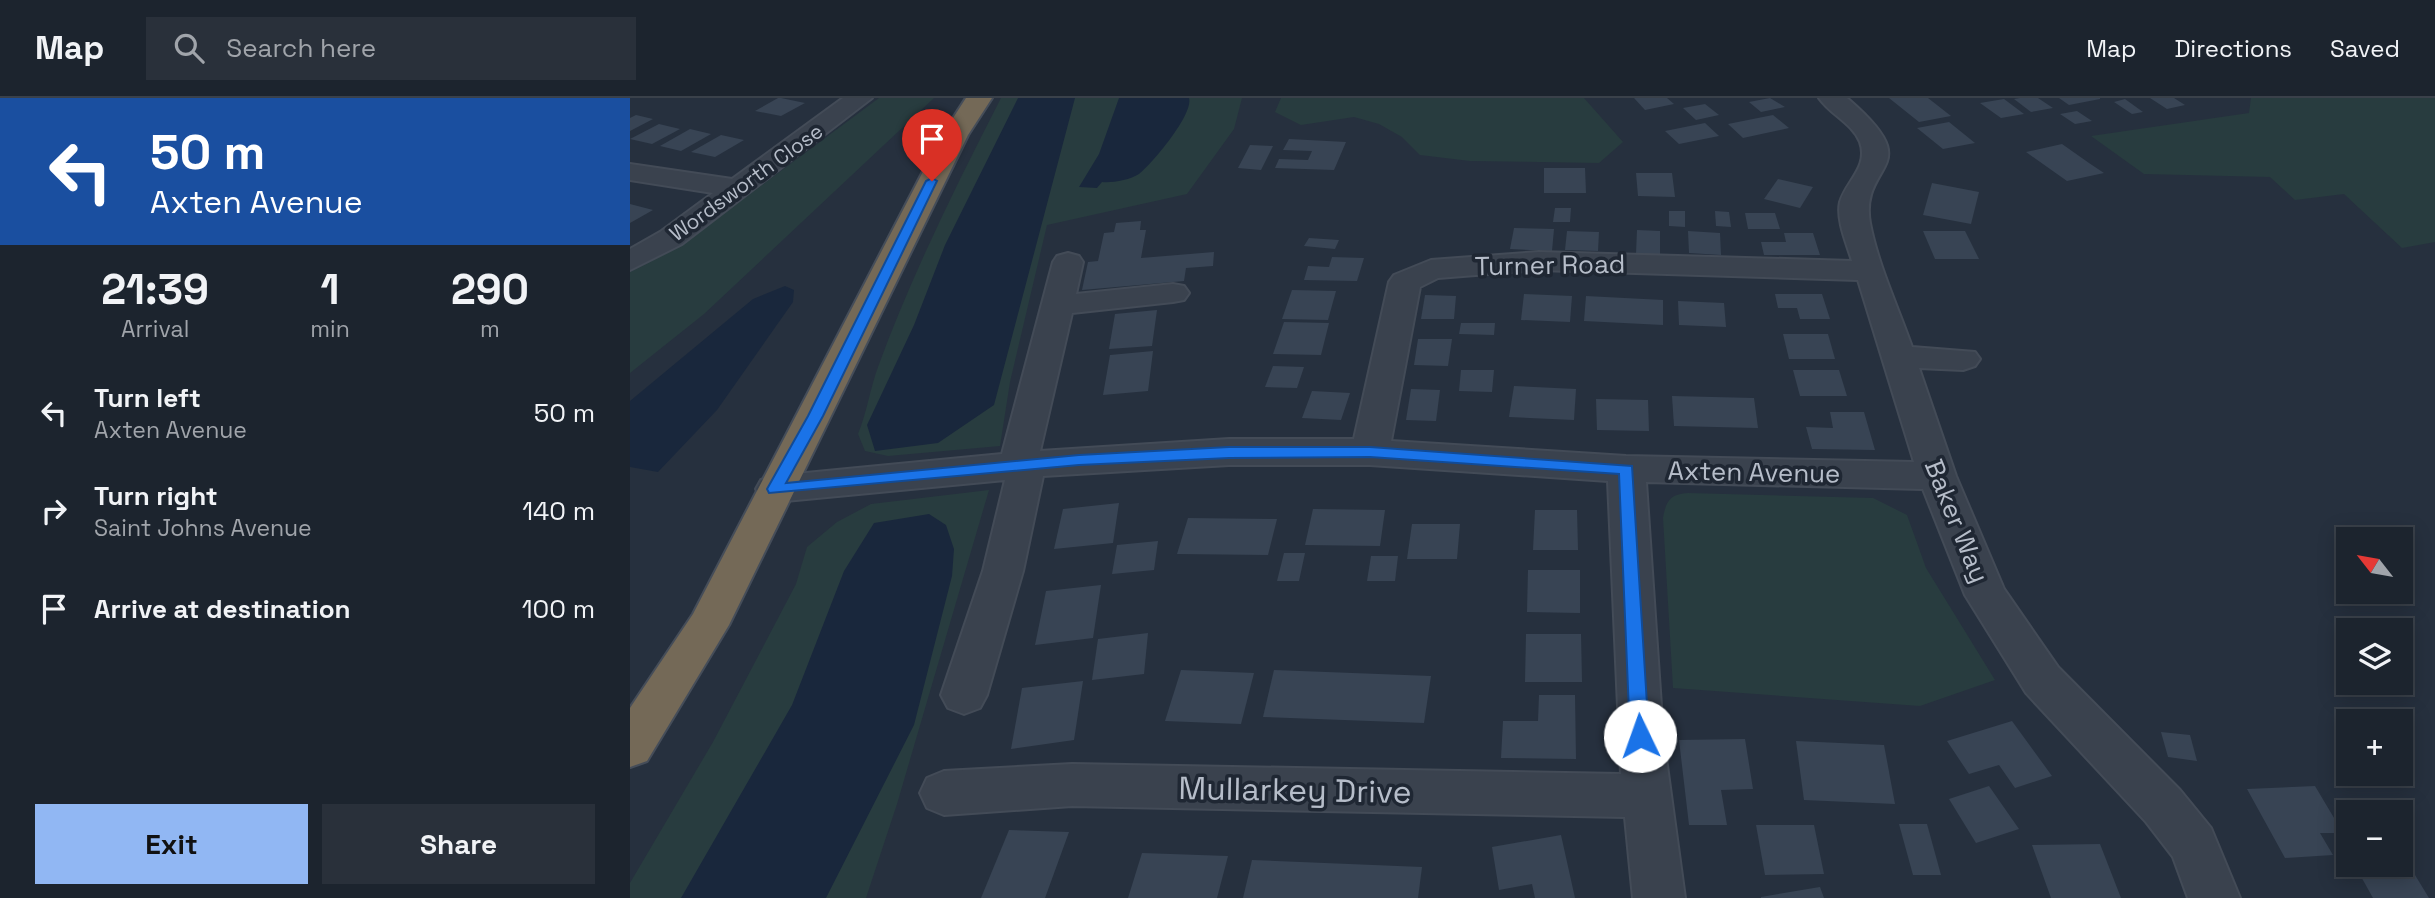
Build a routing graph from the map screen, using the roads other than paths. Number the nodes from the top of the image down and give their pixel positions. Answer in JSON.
{"nodes":[{"id":1,"x":859,"y":98,"type":"edge"},
{"id":2,"x":979,"y":98,"type":"edge"},
{"id":3,"x":1832,"y":98,"type":"edge"},
{"id":4,"x":630,"y":172,"type":"edge"},
{"id":5,"x":739,"y":189,"type":"junction"},
{"id":6,"x":630,"y":261,"type":"edge"},
{"id":7,"x":1068,"y":262,"type":"dead end"},
{"id":8,"x":1871,"y":271,"type":"junction"},
{"id":9,"x":1173,"y":293,"type":"dead end"},
{"id":10,"x":1058,"y":305,"type":"junction"},
{"id":11,"x":1898,"y":357,"type":"junction"},
{"id":12,"x":1963,"y":359,"type":"dead end"},
{"id":13,"x":1370,"y":452,"type":"junction"},
{"id":14,"x":1022,"y":466,"type":"junction"},
{"id":15,"x":1626,"y":469,"type":"junction"},
{"id":16,"x":1937,"y":476,"type":"junction"},
{"id":17,"x":775,"y":489,"type":"junction"},
{"id":18,"x":964,"y":695,"type":"dead end"},
{"id":19,"x":630,"y":747,"type":"edge"},
{"id":20,"x":944,"y":793,"type":"dead end"},
{"id":21,"x":1646,"y":796,"type":"junction"},
{"id":22,"x":1660,"y":898,"type":"edge"},
{"id":23,"x":2214,"y":898,"type":"edge"}],
"edges":[{"from":1,"to":5,"type":"street","name":"Wordsworth Close"},
{"from":2,"to":17,"type":"highway"},
{"from":3,"to":8,"type":"street","name":"Baker Way"},
{"from":4,"to":5,"type":"street"},
{"from":5,"to":6,"type":"street","name":"Wordsworth Close"},
{"from":7,"to":10,"type":"street"},
{"from":8,"to":11,"type":"street","name":"Baker Way"},
{"from":8,"to":13,"type":"street","name":"Turner Road"},
{"from":9,"to":10,"type":"street"},
{"from":10,"to":14,"type":"street"},
{"from":11,"to":12,"type":"street"},
{"from":11,"to":16,"type":"street","name":"Baker Way"},
{"from":13,"to":14,"type":"street","name":"Axten Avenue"},
{"from":13,"to":15,"type":"street","name":"Axten Avenue"},
{"from":14,"to":17,"type":"street","name":"Axten Avenue"},
{"from":14,"to":18,"type":"street"},
{"from":15,"to":16,"type":"street","name":"Axten Avenue"},
{"from":15,"to":21,"type":"street"},
{"from":16,"to":23,"type":"street","name":"Baker Way"},
{"from":17,"to":19,"type":"highway"},
{"from":20,"to":21,"type":"street","name":"Mullarkey Drive"},
{"from":21,"to":22,"type":"street"}]}
